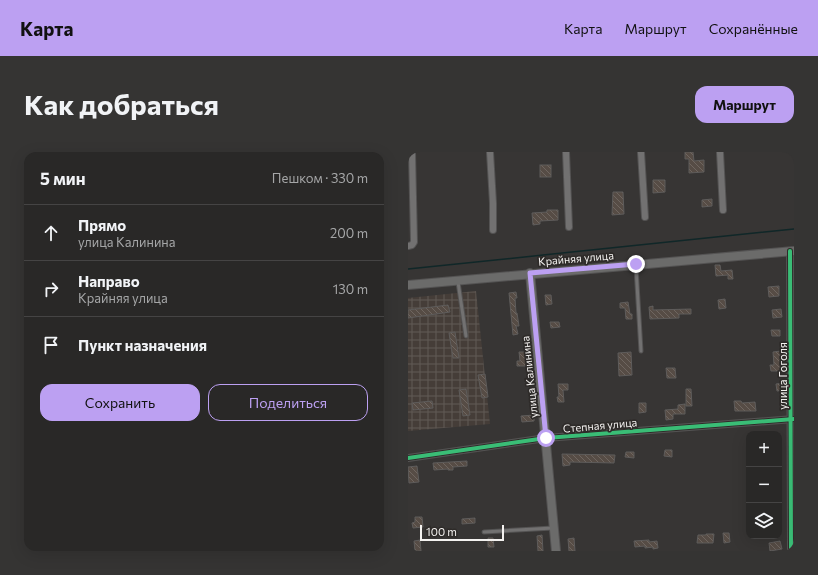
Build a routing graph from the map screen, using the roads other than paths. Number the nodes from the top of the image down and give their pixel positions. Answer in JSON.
{"nodes":[{"id":1,"x":412,"y":152,"type":"edge"},
{"id":2,"x":490,"y":152,"type":"edge"},
{"id":3,"x":566,"y":152,"type":"edge"},
{"id":4,"x":641,"y":152,"type":"edge"},
{"id":5,"x":720,"y":152,"type":"edge"},
{"id":6,"x":723,"y":210,"type":"dead end"},
{"id":7,"x":645,"y":217,"type":"dead end"},
{"id":8,"x":569,"y":227,"type":"dead end"},
{"id":9,"x":493,"y":230,"type":"dead end"},
{"id":10,"x":408,"y":246,"type":"edge"},
{"id":11,"x":792,"y":251,"type":"edge"},
{"id":12,"x":636,"y":264,"type":"junction"},
{"id":13,"x":530,"y":273,"type":"junction"},
{"id":14,"x":458,"y":280,"type":"junction"},
{"id":15,"x":408,"y":285,"type":"edge"},
{"id":16,"x":466,"y":336,"type":"dead end"},
{"id":17,"x":641,"y":351,"type":"dead end"},
{"id":18,"x":793,"y":419,"type":"edge"},
{"id":19,"x":546,"y":438,"type":"junction"},
{"id":20,"x":408,"y":458,"type":"edge"},
{"id":21,"x":553,"y":528,"type":"junction"},
{"id":22,"x":484,"y":532,"type":"dead end"},
{"id":23,"x":792,"y":550,"type":"edge"},
{"id":24,"x":556,"y":551,"type":"edge"}],
"edges":[{"from":1,"to":10,"type":"street"},
{"from":2,"to":9,"type":"street"},
{"from":3,"to":8,"type":"street"},
{"from":4,"to":7,"type":"street"},
{"from":5,"to":6,"type":"street"},
{"from":11,"to":12,"type":"main road","name":"Крайняя улица"},
{"from":11,"to":18,"type":"street","name":"улица Гоголя"},
{"from":12,"to":13,"type":"main road","name":"Крайняя улица"},
{"from":12,"to":17,"type":"lane"},
{"from":13,"to":14,"type":"main road","name":"Крайняя улица"},
{"from":13,"to":19,"type":"main road","name":"улица Калинина"},
{"from":14,"to":15,"type":"main road","name":"Крайняя улица"},
{"from":14,"to":16,"type":"lane"},
{"from":18,"to":19,"type":"street","name":"Степная улица"},
{"from":18,"to":23,"type":"street","name":"улица Гоголя"},
{"from":19,"to":20,"type":"street","name":"Степная улица"},
{"from":19,"to":21,"type":"main road","name":"улица Калинина"},
{"from":21,"to":22,"type":"lane"},
{"from":21,"to":24,"type":"main road","name":"улица Калинина"}]}
